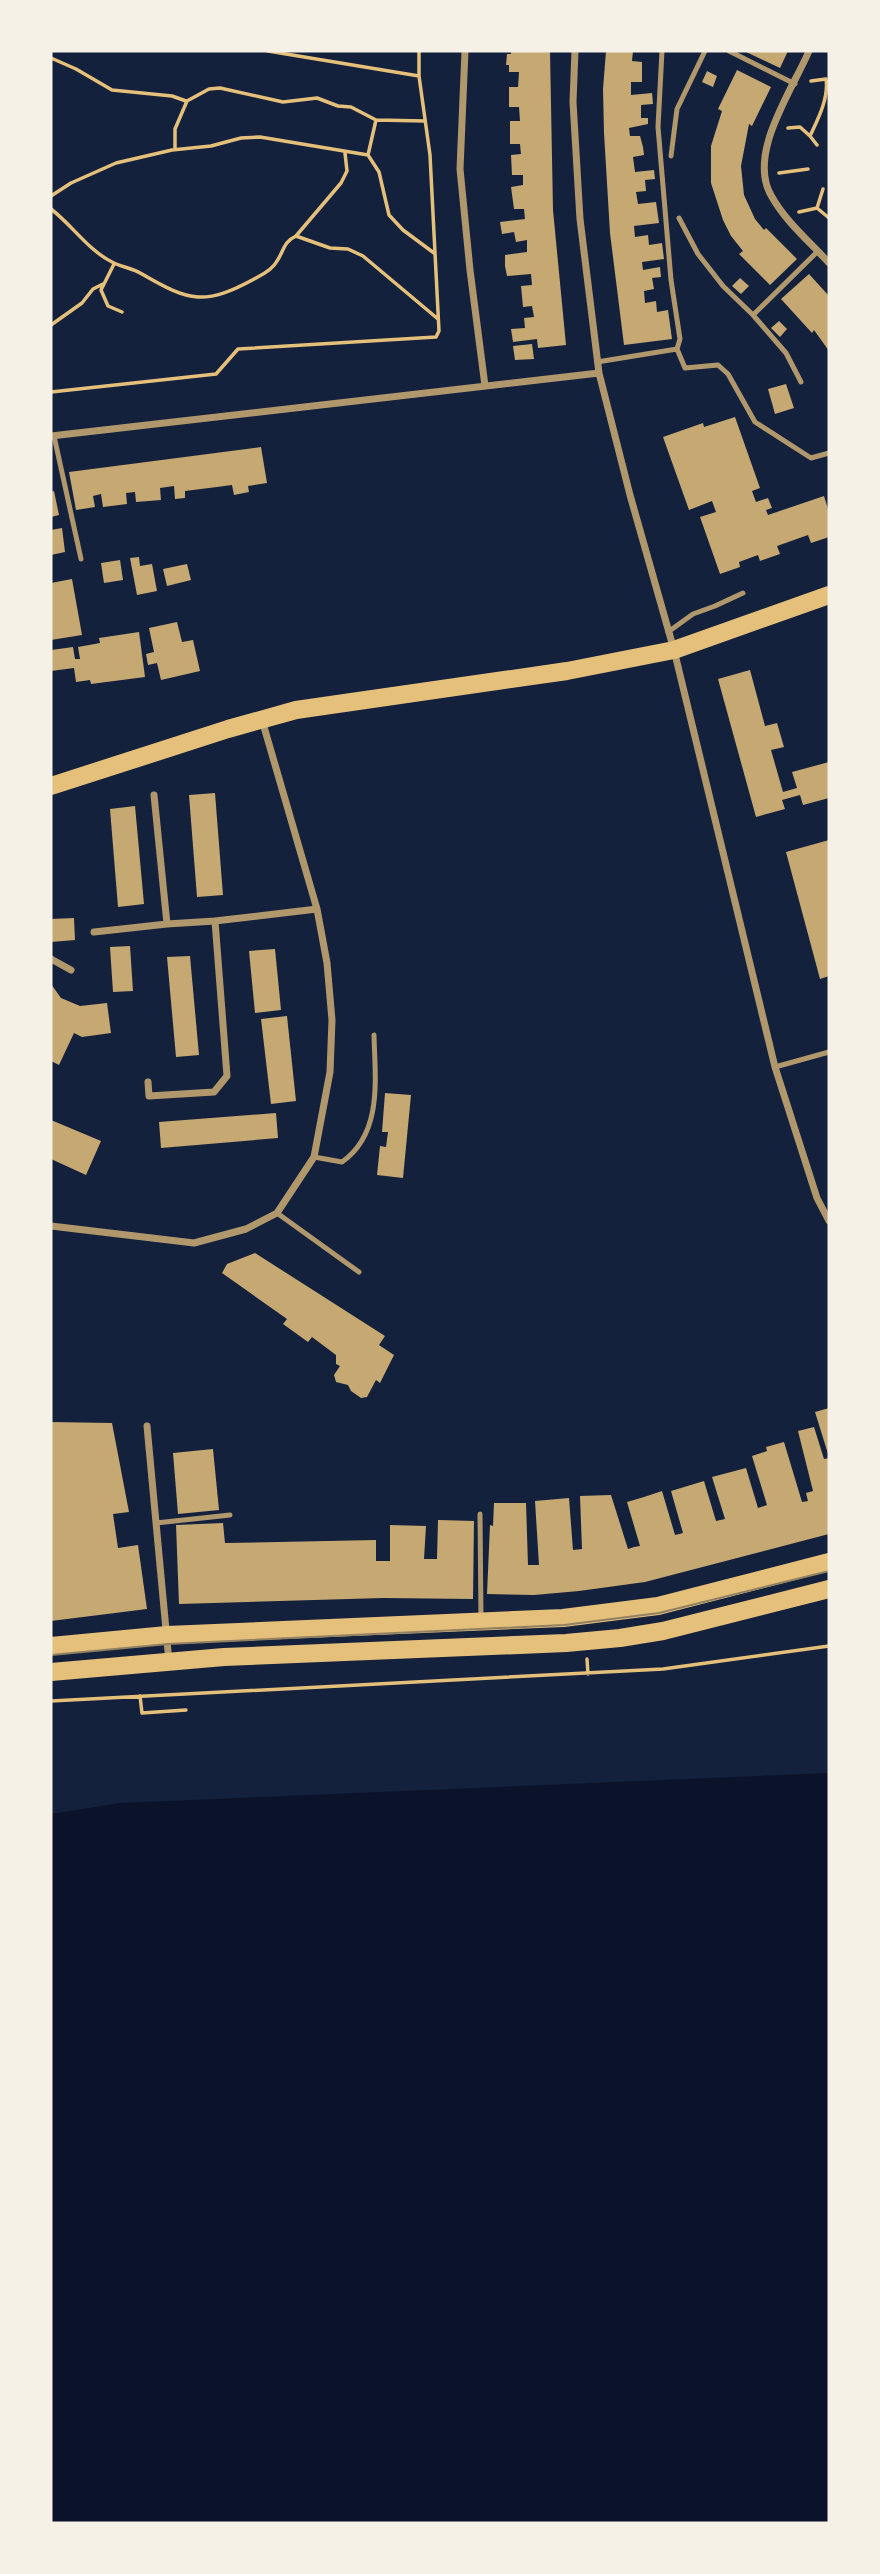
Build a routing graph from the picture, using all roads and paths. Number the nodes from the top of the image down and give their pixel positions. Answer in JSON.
{"nodes":[{"id":1,"x":268,"y":51,"type":"edge"},
{"id":2,"x":419,"y":51,"type":"edge"},
{"id":3,"x":465,"y":51,"type":"edge"},
{"id":4,"x":575,"y":51,"type":"edge"},
{"id":5,"x":662,"y":51,"type":"edge"},
{"id":6,"x":705,"y":51,"type":"edge"},
{"id":7,"x":729,"y":51,"type":"edge"},
{"id":8,"x":809,"y":51,"type":"edge"},
{"id":9,"x":51,"y":58,"type":"edge"},
{"id":10,"x":419,"y":76,"type":"junction"},
{"id":11,"x":795,"y":84,"type":"junction"},
{"id":12,"x":187,"y":101,"type":"junction"},
{"id":13,"x":376,"y":120,"type":"junction"},
{"id":14,"x":425,"y":121,"type":"junction"},
{"id":15,"x":772,"y":131,"type":"junction"},
{"id":16,"x":810,"y":136,"type":"junction"},
{"id":17,"x":817,"y":145,"type":"dead end"},
{"id":18,"x":175,"y":149,"type":"junction"},
{"id":19,"x":345,"y":152,"type":"junction"},
{"id":20,"x":368,"y":155,"type":"junction"},
{"id":21,"x":671,"y":156,"type":"dead end"},
{"id":22,"x":808,"y":169,"type":"dead end"},
{"id":23,"x":764,"y":174,"type":"junction"},
{"id":24,"x":823,"y":189,"type":"dead end"},
{"id":25,"x":51,"y":196,"type":"edge"},
{"id":26,"x":51,"y":209,"type":"edge"},
{"id":27,"x":679,"y":218,"type":"dead end"},
{"id":28,"x":829,"y":218,"type":"edge"},
{"id":29,"x":296,"y":236,"type":"junction"},
{"id":30,"x":819,"y":251,"type":"junction"},
{"id":31,"x":435,"y":254,"type":"junction"},
{"id":32,"x":829,"y":263,"type":"edge"},
{"id":33,"x":114,"y":264,"type":"junction"},
{"id":34,"x":103,"y":284,"type":"junction"},
{"id":35,"x":122,"y":312,"type":"dead end"},
{"id":36,"x":753,"y":315,"type":"junction"},
{"id":37,"x":438,"y":318,"type":"junction"},
{"id":38,"x":51,"y":325,"type":"edge"},
{"id":39,"x":677,"y":349,"type":"junction"},
{"id":40,"x":597,"y":362,"type":"junction"},
{"id":41,"x":599,"y":373,"type":"junction"},
{"id":42,"x":801,"y":382,"type":"dead end"},
{"id":43,"x":485,"y":386,"type":"junction"},
{"id":44,"x":51,"y":393,"type":"edge"},
{"id":45,"x":52,"y":436,"type":"edge"},
{"id":46,"x":829,"y":453,"type":"edge"},
{"id":47,"x":81,"y":559,"type":"dead end"},
{"id":48,"x":743,"y":593,"type":"dead end"},
{"id":49,"x":829,"y":595,"type":"edge"},
{"id":50,"x":668,"y":632,"type":"junction"},
{"id":51,"x":674,"y":650,"type":"junction"},
{"id":52,"x":262,"y":719,"type":"junction"},
{"id":53,"x":51,"y":786,"type":"edge"},
{"id":54,"x":154,"y":795,"type":"dead end"},
{"id":55,"x":317,"y":909,"type":"junction"},
{"id":56,"x":215,"y":921,"type":"junction"},
{"id":57,"x":167,"y":924,"type":"junction"},
{"id":58,"x":94,"y":932,"type":"dead end"},
{"id":59,"x":51,"y":959,"type":"edge"},
{"id":60,"x":71,"y":971,"type":"dead end"},
{"id":61,"x":374,"y":1035,"type":"dead end"},
{"id":62,"x":829,"y":1052,"type":"edge"},
{"id":63,"x":775,"y":1067,"type":"junction"},
{"id":64,"x":148,"y":1082,"type":"dead end"},
{"id":65,"x":314,"y":1157,"type":"junction"},
{"id":66,"x":276,"y":1213,"type":"junction"},
{"id":67,"x":829,"y":1221,"type":"edge"},
{"id":68,"x":51,"y":1226,"type":"edge"},
{"id":69,"x":359,"y":1272,"type":"dead end"},
{"id":70,"x":147,"y":1426,"type":"dead end"},
{"id":71,"x":480,"y":1514,"type":"dead end"},
{"id":72,"x":230,"y":1516,"type":"dead end"},
{"id":73,"x":156,"y":1523,"type":"junction"},
{"id":74,"x":829,"y":1562,"type":"edge"},
{"id":75,"x":829,"y":1589,"type":"edge"},
{"id":76,"x":481,"y":1622,"type":"junction"},
{"id":77,"x":167,"y":1635,"type":"junction"},
{"id":78,"x":51,"y":1646,"type":"edge"},
{"id":79,"x":829,"y":1646,"type":"edge"},
{"id":80,"x":587,"y":1657,"type":"dead end"},
{"id":81,"x":169,"y":1662,"type":"junction"},
{"id":82,"x":51,"y":1672,"type":"edge"},
{"id":83,"x":588,"y":1674,"type":"junction"},
{"id":84,"x":140,"y":1696,"type":"junction"},
{"id":85,"x":51,"y":1701,"type":"edge"},
{"id":86,"x":186,"y":1710,"type":"dead end"}],
"edges":[{"from":1,"to":10,"type":"path"},
{"from":2,"to":10,"type":"path"},
{"from":3,"to":43,"type":"street"},
{"from":4,"to":40,"type":"street"},
{"from":5,"to":39,"type":"lane"},
{"from":6,"to":21,"type":"lane"},
{"from":7,"to":11,"type":"lane"},
{"from":8,"to":11,"type":"street"},
{"from":9,"to":12,"type":"path"},
{"from":10,"to":14,"type":"path"},
{"from":11,"to":15,"type":"street"},
{"from":11,"to":16,"type":"path"},
{"from":12,"to":13,"type":"path"},
{"from":12,"to":18,"type":"path"},
{"from":13,"to":14,"type":"path"},
{"from":13,"to":20,"type":"path"},
{"from":14,"to":31,"type":"path"},
{"from":15,"to":16,"type":"path"},
{"from":15,"to":23,"type":"street"},
{"from":16,"to":17,"type":"path"},
{"from":18,"to":19,"type":"path"},
{"from":18,"to":25,"type":"path"},
{"from":19,"to":20,"type":"path"},
{"from":19,"to":29,"type":"path"},
{"from":20,"to":31,"type":"path"},
{"from":22,"to":23,"type":"path"},
{"from":23,"to":30,"type":"street"},
{"from":24,"to":28,"type":"path"},
{"from":26,"to":33,"type":"path"},
{"from":27,"to":36,"type":"lane"},
{"from":29,"to":33,"type":"path"},
{"from":29,"to":37,"type":"path"},
{"from":30,"to":32,"type":"street"},
{"from":30,"to":36,"type":"lane"},
{"from":31,"to":37,"type":"path"},
{"from":33,"to":34,"type":"path"},
{"from":34,"to":35,"type":"path"},
{"from":34,"to":38,"type":"path"},
{"from":36,"to":42,"type":"lane"},
{"from":37,"to":44,"type":"path"},
{"from":39,"to":40,"type":"lane"},
{"from":39,"to":46,"type":"lane"},
{"from":40,"to":41,"type":"street"},
{"from":41,"to":43,"type":"street"},
{"from":41,"to":50,"type":"street"},
{"from":43,"to":45,"type":"street"},
{"from":45,"to":47,"type":"lane"},
{"from":48,"to":50,"type":"lane"},
{"from":49,"to":51,"type":"main road"},
{"from":50,"to":51,"type":"street"},
{"from":51,"to":52,"type":"main road"},
{"from":51,"to":63,"type":"street"},
{"from":52,"to":53,"type":"main road"},
{"from":52,"to":55,"type":"street"},
{"from":54,"to":57,"type":"street"},
{"from":55,"to":56,"type":"street"},
{"from":55,"to":65,"type":"street"},
{"from":56,"to":57,"type":"street"},
{"from":56,"to":64,"type":"street"},
{"from":57,"to":58,"type":"street"},
{"from":59,"to":60,"type":"street"},
{"from":61,"to":65,"type":"lane"},
{"from":62,"to":63,"type":"lane"},
{"from":63,"to":67,"type":"street"},
{"from":65,"to":66,"type":"street"},
{"from":66,"to":68,"type":"street"},
{"from":66,"to":69,"type":"lane"},
{"from":70,"to":73,"type":"street"},
{"from":71,"to":76,"type":"lane"},
{"from":72,"to":73,"type":"lane"},
{"from":73,"to":77,"type":"street"},
{"from":74,"to":76,"type":"main road"},
{"from":75,"to":81,"type":"main road"},
{"from":76,"to":77,"type":"main road"},
{"from":77,"to":78,"type":"main road"},
{"from":77,"to":81,"type":"street"},
{"from":79,"to":83,"type":"path"},
{"from":80,"to":83,"type":"path"},
{"from":81,"to":82,"type":"main road"},
{"from":83,"to":84,"type":"path"},
{"from":84,"to":85,"type":"path"},
{"from":84,"to":86,"type":"path"}]}
